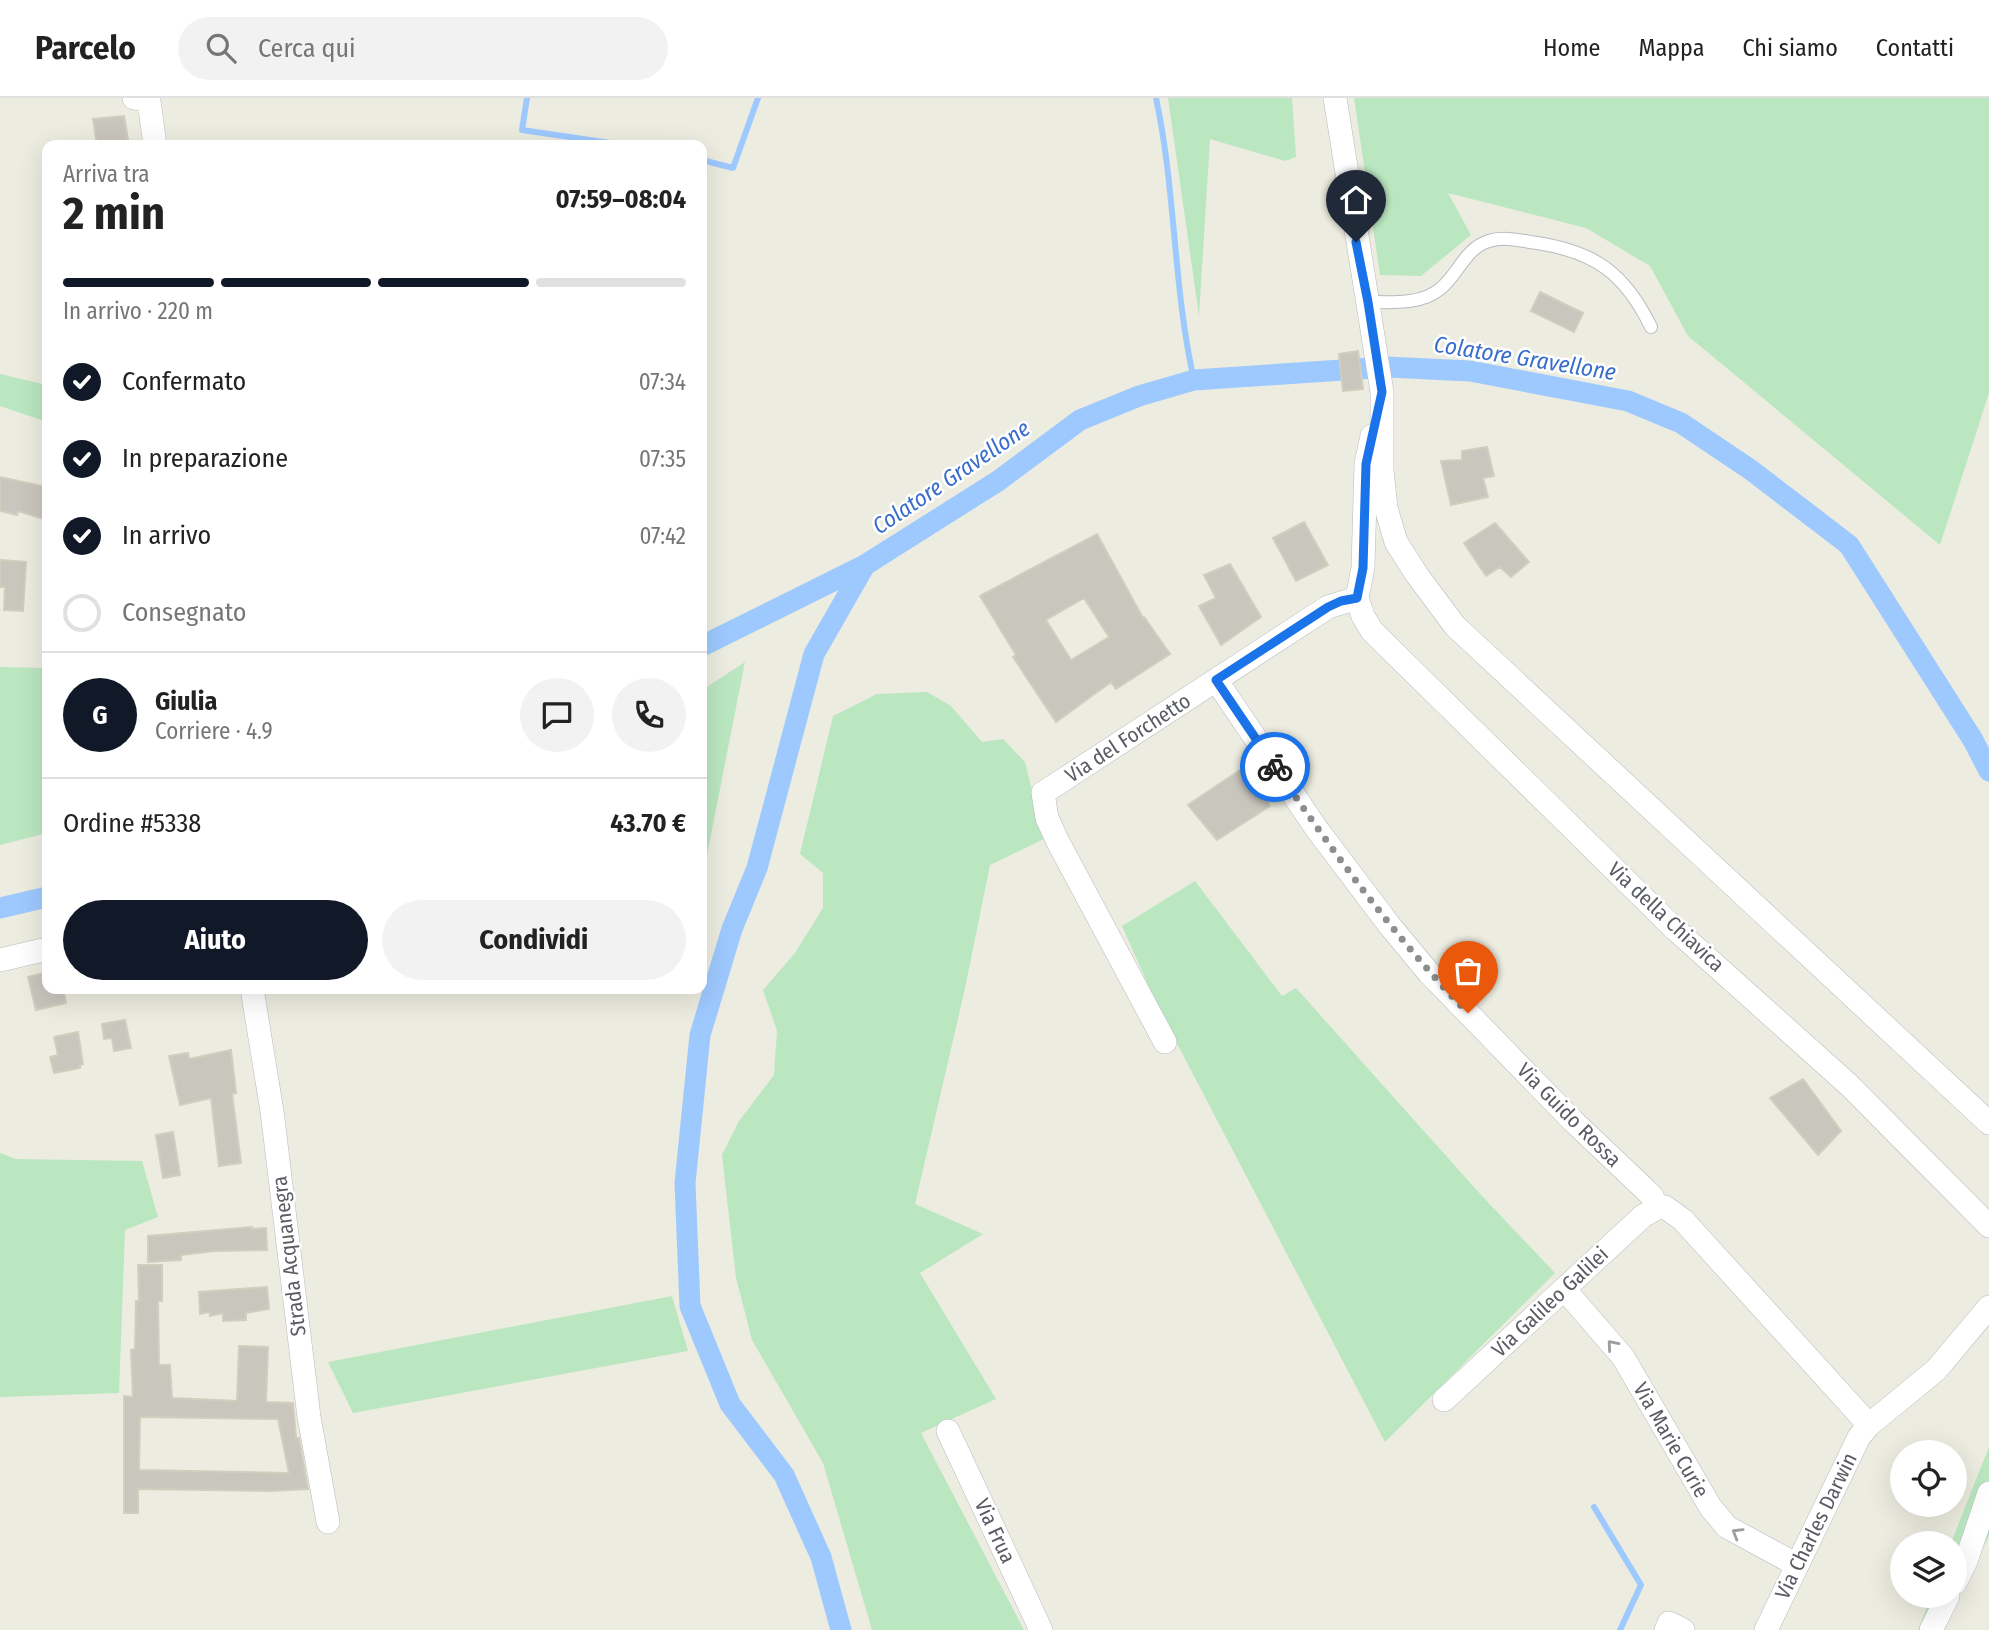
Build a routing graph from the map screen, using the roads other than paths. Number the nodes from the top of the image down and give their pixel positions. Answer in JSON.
{"nodes":[{"id":1,"x":134,"y":98,"type":"edge"},
{"id":2,"x":1335,"y":98,"type":"edge"},
{"id":3,"x":154,"y":140,"type":"edge"},
{"id":4,"x":1368,"y":302,"type":"junction"},
{"id":5,"x":1651,"y":327,"type":"dead end"},
{"id":6,"x":1382,"y":392,"type":"junction"},
{"id":7,"x":1357,"y":598,"type":"junction"},
{"id":8,"x":1216,"y":680,"type":"junction"},
{"id":9,"x":42,"y":950,"type":"edge"},
{"id":10,"x":0,"y":960,"type":"edge"},
{"id":11,"x":253,"y":994,"type":"edge"},
{"id":12,"x":1165,"y":1042,"type":"dead end"},
{"id":13,"x":1989,"y":1123,"type":"edge"},
{"id":14,"x":1657,"y":1208,"type":"junction"},
{"id":15,"x":1989,"y":1227,"type":"edge"},
{"id":16,"x":1565,"y":1290,"type":"junction"},
{"id":17,"x":1989,"y":1307,"type":"edge"},
{"id":18,"x":1444,"y":1399,"type":"dead end"},
{"id":19,"x":1870,"y":1424,"type":"junction"},
{"id":20,"x":948,"y":1431,"type":"dead end"},
{"id":21,"x":1989,"y":1493,"type":"edge"},
{"id":22,"x":328,"y":1522,"type":"dead end"},
{"id":23,"x":1967,"y":1558,"type":"edge"},
{"id":24,"x":1797,"y":1565,"type":"junction"},
{"id":25,"x":1942,"y":1608,"type":"edge"},
{"id":26,"x":1041,"y":1630,"type":"edge"},
{"id":27,"x":1666,"y":1630,"type":"edge"},
{"id":28,"x":1683,"y":1630,"type":"edge"},
{"id":29,"x":1766,"y":1630,"type":"edge"},
{"id":30,"x":1931,"y":1630,"type":"edge"}],
"edges":[{"from":1,"to":3,"type":"street"},
{"from":2,"to":4,"type":"street"},
{"from":4,"to":5,"type":"lane"},
{"from":4,"to":6,"type":"street"},
{"from":6,"to":7,"type":"street"},
{"from":6,"to":13,"type":"street"},
{"from":7,"to":8,"type":"street","name":"Via del Forchetto"},
{"from":7,"to":15,"type":"street","name":"Via della Chiavica"},
{"from":8,"to":12,"type":"street","name":"Via del Forchetto"},
{"from":8,"to":14,"type":"street","name":"Via Guido Rossa"},
{"from":9,"to":10,"type":"street"},
{"from":11,"to":22,"type":"street","name":"Strada Acquanegra"},
{"from":14,"to":16,"type":"street","name":"Via Galileo Galilei"},
{"from":14,"to":19,"type":"street","name":"Via Guido Rossa"},
{"from":16,"to":18,"type":"street","name":"Via Galileo Galilei"},
{"from":24,"to":16,"type":"street","name":"Via Marie Curie","one_way":true},
{"from":17,"to":19,"type":"street","name":"Via Charles Darwin"},
{"from":19,"to":24,"type":"street","name":"Via Charles Darwin"},
{"from":20,"to":26,"type":"street","name":"Via Frua"},
{"from":21,"to":23,"type":"street"},
{"from":24,"to":29,"type":"street","name":"Via Charles Darwin"},
{"from":25,"to":30,"type":"street"},
{"from":27,"to":28,"type":"street"}]}
